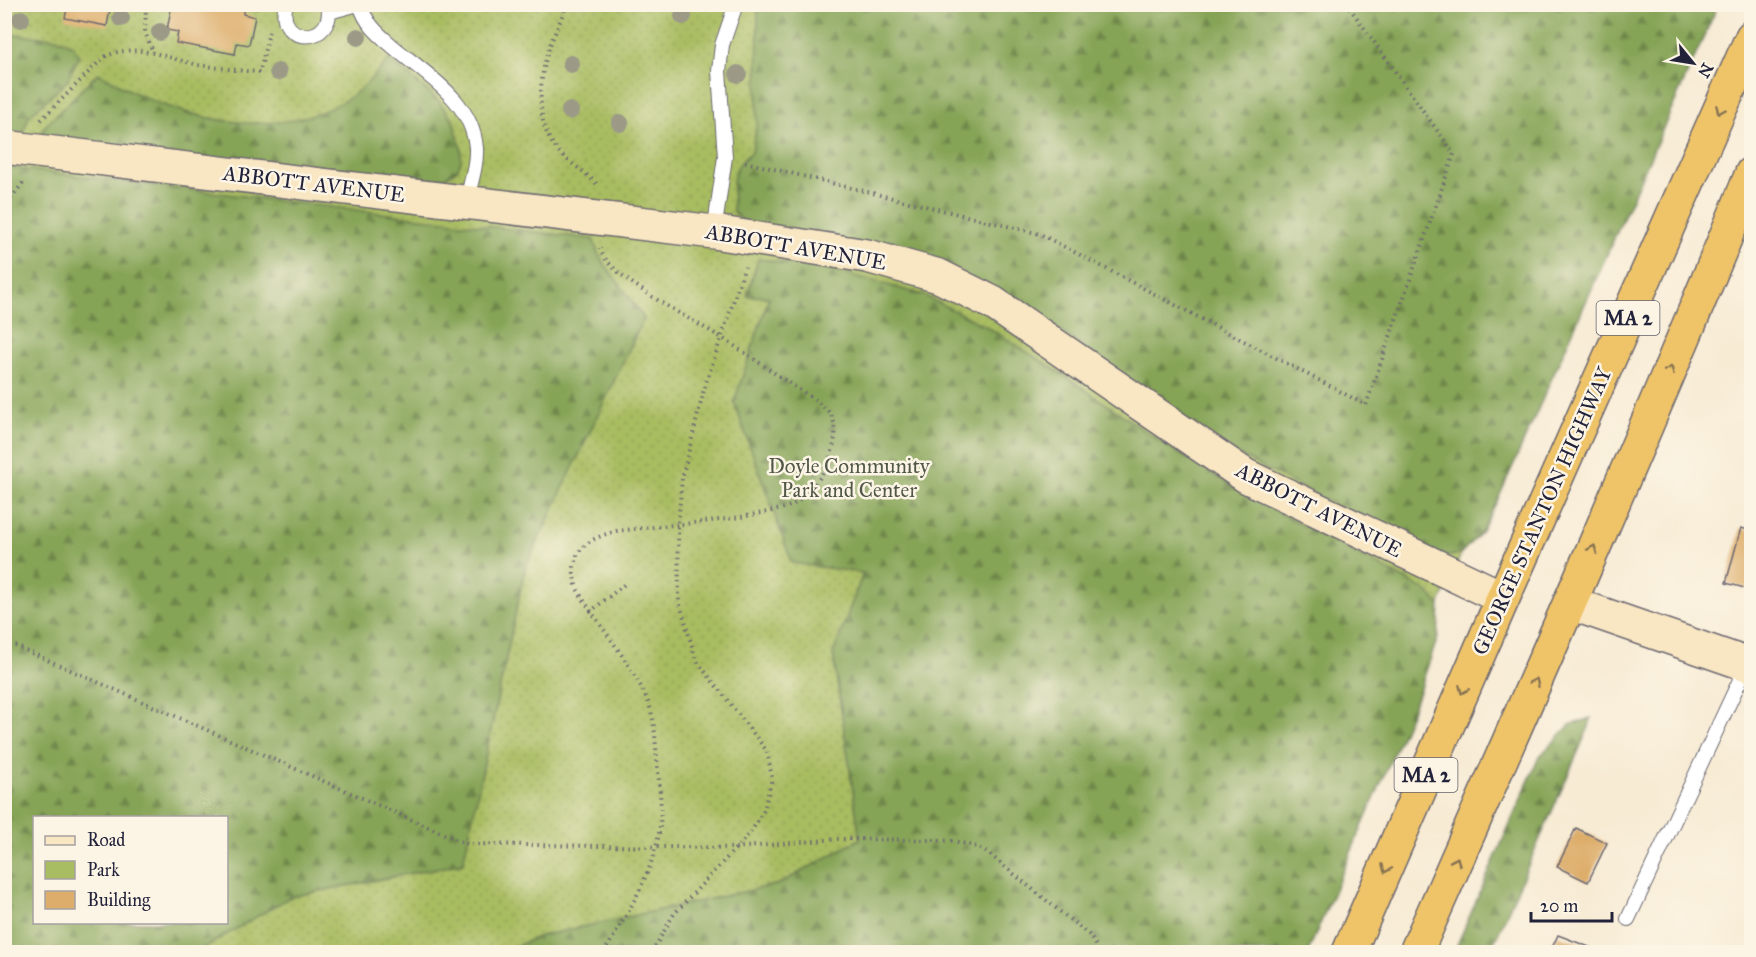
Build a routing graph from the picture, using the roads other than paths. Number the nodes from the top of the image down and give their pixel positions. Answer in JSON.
{"nodes":[{"id":1,"x":286,"y":4,"type":"edge"},
{"id":2,"x":359,"y":4,"type":"edge"},
{"id":3,"x":736,"y":4,"type":"edge"},
{"id":4,"x":328,"y":8,"type":"edge"},
{"id":5,"x":1752,"y":37,"type":"edge"},
{"id":6,"x":16,"y":159,"type":"edge"},
{"id":7,"x":1752,"y":173,"type":"edge"},
{"id":8,"x":466,"y":203,"type":"junction"},
{"id":9,"x":714,"y":232,"type":"junction"},
{"id":10,"x":1503,"y":598,"type":"junction"},
{"id":11,"x":1570,"y":603,"type":"junction"},
{"id":12,"x":1749,"y":666,"type":"edge"},
{"id":13,"x":1628,"y":919,"type":"dead end"},
{"id":14,"x":1349,"y":952,"type":"edge"},
{"id":15,"x":1416,"y":952,"type":"edge"}],
"edges":[{"from":1,"to":4,"type":"lane"},
{"from":2,"to":4,"type":"lane"},
{"from":2,"to":8,"type":"lane"},
{"from":3,"to":9,"type":"lane"},
{"from":5,"to":10,"type":"highway","name":"GEORGE STANTON HIGHWAY","number":"MA 2","one_way":true},
{"from":6,"to":8,"type":"street","name":"ABBOTT AVENUE"},
{"from":11,"to":7,"type":"highway","number":"MA 2","one_way":true},
{"from":8,"to":9,"type":"street","name":"ABBOTT AVENUE"},
{"from":9,"to":10,"type":"street","name":"ABBOTT AVENUE"},
{"from":10,"to":14,"type":"highway","name":"GEORGE STANTON HIGHWAY","number":"MA 2","one_way":true},
{"from":11,"to":12,"type":"street"},
{"from":15,"to":11,"type":"highway","number":"MA 2","one_way":true},
{"from":12,"to":13,"type":"lane"}]}
